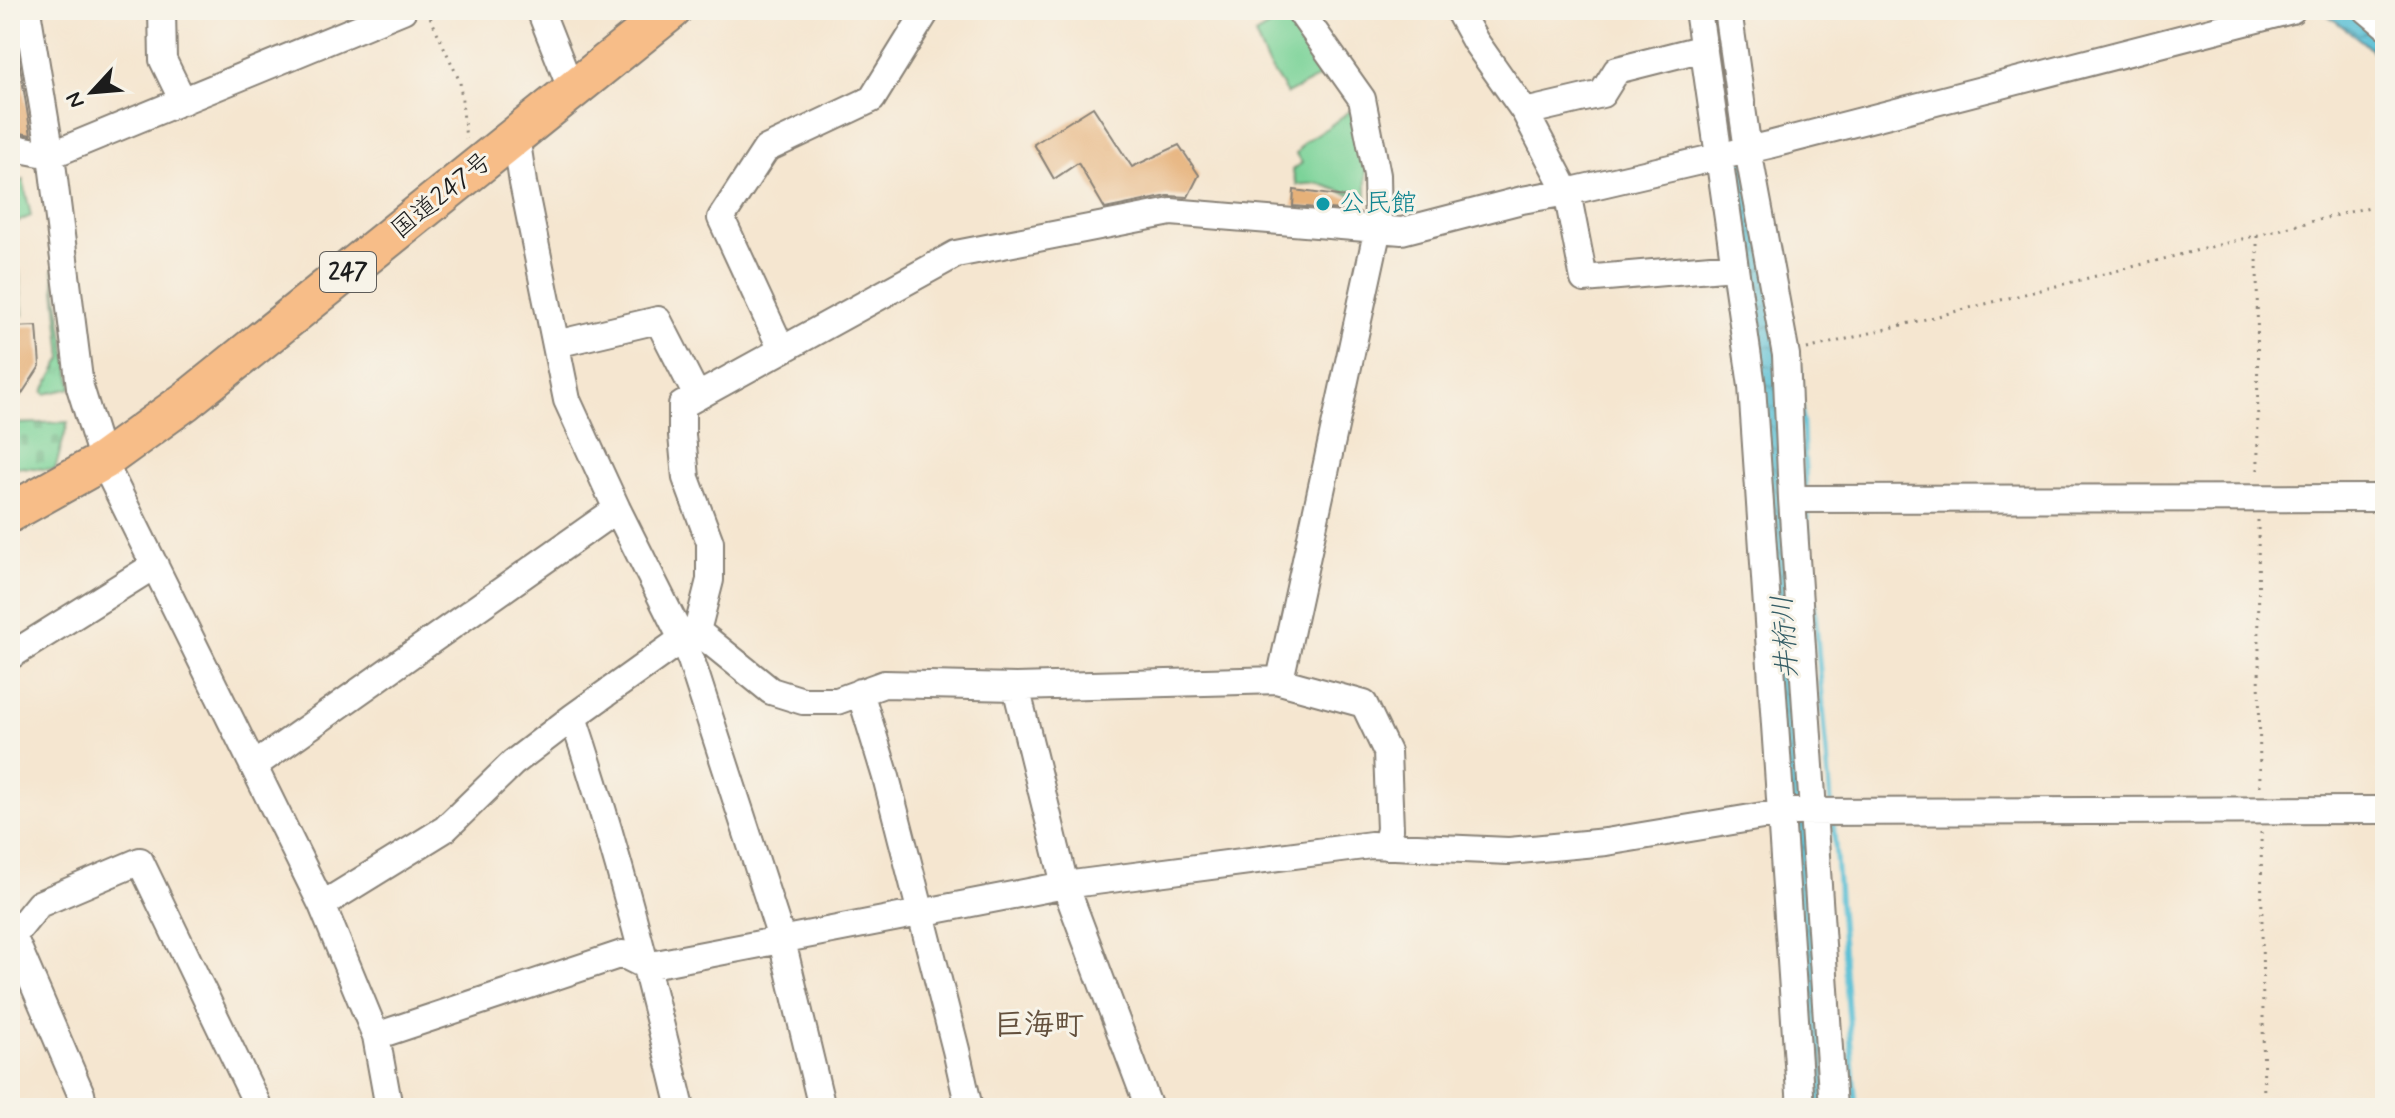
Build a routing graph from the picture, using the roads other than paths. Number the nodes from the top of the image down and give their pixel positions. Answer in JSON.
{"nodes":[{"id":1,"x":27,"y":10,"type":"edge"},
{"id":2,"x":162,"y":10,"type":"edge"},
{"id":3,"x":403,"y":10,"type":"edge"},
{"id":4,"x":540,"y":10,"type":"edge"},
{"id":5,"x":672,"y":10,"type":"edge"},
{"id":6,"x":927,"y":10,"type":"edge"},
{"id":7,"x":1299,"y":10,"type":"edge"},
{"id":8,"x":1458,"y":10,"type":"edge"},
{"id":9,"x":1698,"y":10,"type":"edge"},
{"id":10,"x":1728,"y":10,"type":"edge"},
{"id":11,"x":2292,"y":10,"type":"edge"},
{"id":12,"x":2367,"y":10,"type":"edge"},
{"id":13,"x":362,"y":18,"type":"edge"},
{"id":14,"x":2385,"y":25,"type":"edge"},
{"id":15,"x":1704,"y":48,"type":"junction"},
{"id":16,"x":572,"y":91,"type":"junction"},
{"id":17,"x":183,"y":101,"type":"junction"},
{"id":18,"x":1525,"y":112,"type":"junction"},
{"id":19,"x":516,"y":136,"type":"junction"},
{"id":20,"x":10,"y":147,"type":"edge"},
{"id":21,"x":1748,"y":150,"type":"junction"},
{"id":22,"x":51,"y":155,"type":"junction"},
{"id":23,"x":1719,"y":156,"type":"junction"},
{"id":24,"x":1567,"y":192,"type":"junction"},
{"id":25,"x":1378,"y":228,"type":"junction"},
{"id":26,"x":1734,"y":266,"type":"junction"},
{"id":27,"x":556,"y":344,"type":"junction"},
{"id":28,"x":782,"y":350,"type":"junction"},
{"id":29,"x":697,"y":396,"type":"junction"},
{"id":30,"x":103,"y":461,"type":"junction"},
{"id":31,"x":2385,"y":498,"type":"edge"},
{"id":32,"x":1792,"y":499,"type":"junction"},
{"id":33,"x":617,"y":509,"type":"junction"},
{"id":34,"x":10,"y":513,"type":"edge"},
{"id":35,"x":155,"y":565,"type":"junction"},
{"id":36,"x":689,"y":635,"type":"junction"},
{"id":37,"x":10,"y":655,"type":"edge"},
{"id":38,"x":1276,"y":680,"type":"junction"},
{"id":39,"x":1016,"y":687,"type":"junction"},
{"id":40,"x":860,"y":692,"type":"junction"},
{"id":41,"x":573,"y":717,"type":"junction"},
{"id":42,"x":255,"y":765,"type":"junction"},
{"id":43,"x":2385,"y":810,"type":"edge"},
{"id":44,"x":1784,"y":813,"type":"junction"},
{"id":45,"x":1814,"y":813,"type":"junction"},
{"id":46,"x":1386,"y":846,"type":"junction"},
{"id":47,"x":1065,"y":885,"type":"junction"},
{"id":48,"x":322,"y":905,"type":"junction"},
{"id":49,"x":920,"y":914,"type":"junction"},
{"id":50,"x":11,"y":938,"type":"edge"},
{"id":51,"x":782,"y":941,"type":"junction"},
{"id":52,"x":646,"y":966,"type":"junction"},
{"id":53,"x":376,"y":1036,"type":"junction"},
{"id":54,"x":84,"y":1108,"type":"edge"},
{"id":55,"x":259,"y":1108,"type":"edge"},
{"id":56,"x":389,"y":1108,"type":"edge"},
{"id":57,"x":681,"y":1108,"type":"edge"},
{"id":58,"x":822,"y":1108,"type":"edge"},
{"id":59,"x":969,"y":1108,"type":"edge"},
{"id":60,"x":1149,"y":1108,"type":"edge"},
{"id":61,"x":1801,"y":1108,"type":"edge"},
{"id":62,"x":1833,"y":1108,"type":"edge"}],
"edges":[{"from":1,"to":22,"type":"street"},
{"from":2,"to":17,"type":"street"},
{"from":3,"to":13,"type":"street"},
{"from":4,"to":16,"type":"street"},
{"from":5,"to":16,"type":"highway","name":"国道247号","number":"247"},
{"from":6,"to":28,"type":"street"},
{"from":7,"to":25,"type":"street"},
{"from":8,"to":18,"type":"street"},
{"from":9,"to":15,"type":"street"},
{"from":10,"to":21,"type":"street"},
{"from":11,"to":21,"type":"street"},
{"from":12,"to":14,"type":"street"},
{"from":13,"to":17,"type":"street"},
{"from":15,"to":18,"type":"street"},
{"from":15,"to":23,"type":"street"},
{"from":16,"to":19,"type":"highway","name":"国道247号","number":"247"},
{"from":17,"to":22,"type":"street"},
{"from":18,"to":24,"type":"street"},
{"from":19,"to":27,"type":"street"},
{"from":19,"to":30,"type":"highway","name":"国道247号","number":"247"},
{"from":20,"to":22,"type":"street"},
{"from":21,"to":23,"type":"street"},
{"from":21,"to":32,"type":"street"},
{"from":22,"to":30,"type":"street"},
{"from":23,"to":24,"type":"street"},
{"from":23,"to":26,"type":"street"},
{"from":24,"to":25,"type":"street"},
{"from":24,"to":26,"type":"street"},
{"from":25,"to":28,"type":"street"},
{"from":25,"to":38,"type":"street"},
{"from":26,"to":44,"type":"street"},
{"from":27,"to":29,"type":"street"},
{"from":27,"to":33,"type":"street"},
{"from":28,"to":29,"type":"street"},
{"from":29,"to":36,"type":"street"},
{"from":30,"to":34,"type":"highway","name":"国道247号","number":"247"},
{"from":30,"to":35,"type":"street"},
{"from":31,"to":32,"type":"street"},
{"from":32,"to":45,"type":"street"},
{"from":33,"to":36,"type":"street"},
{"from":33,"to":42,"type":"street"},
{"from":35,"to":37,"type":"street"},
{"from":35,"to":42,"type":"street"},
{"from":36,"to":40,"type":"street"},
{"from":36,"to":41,"type":"street"},
{"from":36,"to":51,"type":"street"},
{"from":38,"to":39,"type":"street"},
{"from":38,"to":46,"type":"street"},
{"from":39,"to":40,"type":"street"},
{"from":39,"to":47,"type":"street"},
{"from":40,"to":49,"type":"street"},
{"from":41,"to":48,"type":"street"},
{"from":41,"to":52,"type":"street"},
{"from":42,"to":48,"type":"street"},
{"from":43,"to":45,"type":"street"},
{"from":44,"to":45,"type":"street"},
{"from":44,"to":46,"type":"street"},
{"from":44,"to":61,"type":"street"},
{"from":45,"to":62,"type":"street"},
{"from":46,"to":47,"type":"street"},
{"from":47,"to":49,"type":"street"},
{"from":47,"to":60,"type":"street"},
{"from":48,"to":53,"type":"street"},
{"from":49,"to":51,"type":"street"},
{"from":49,"to":59,"type":"street"},
{"from":50,"to":54,"type":"street"},
{"from":50,"to":55,"type":"street"},
{"from":51,"to":52,"type":"street"},
{"from":51,"to":58,"type":"street"},
{"from":52,"to":53,"type":"street"},
{"from":52,"to":57,"type":"street"},
{"from":53,"to":56,"type":"street"}]}
